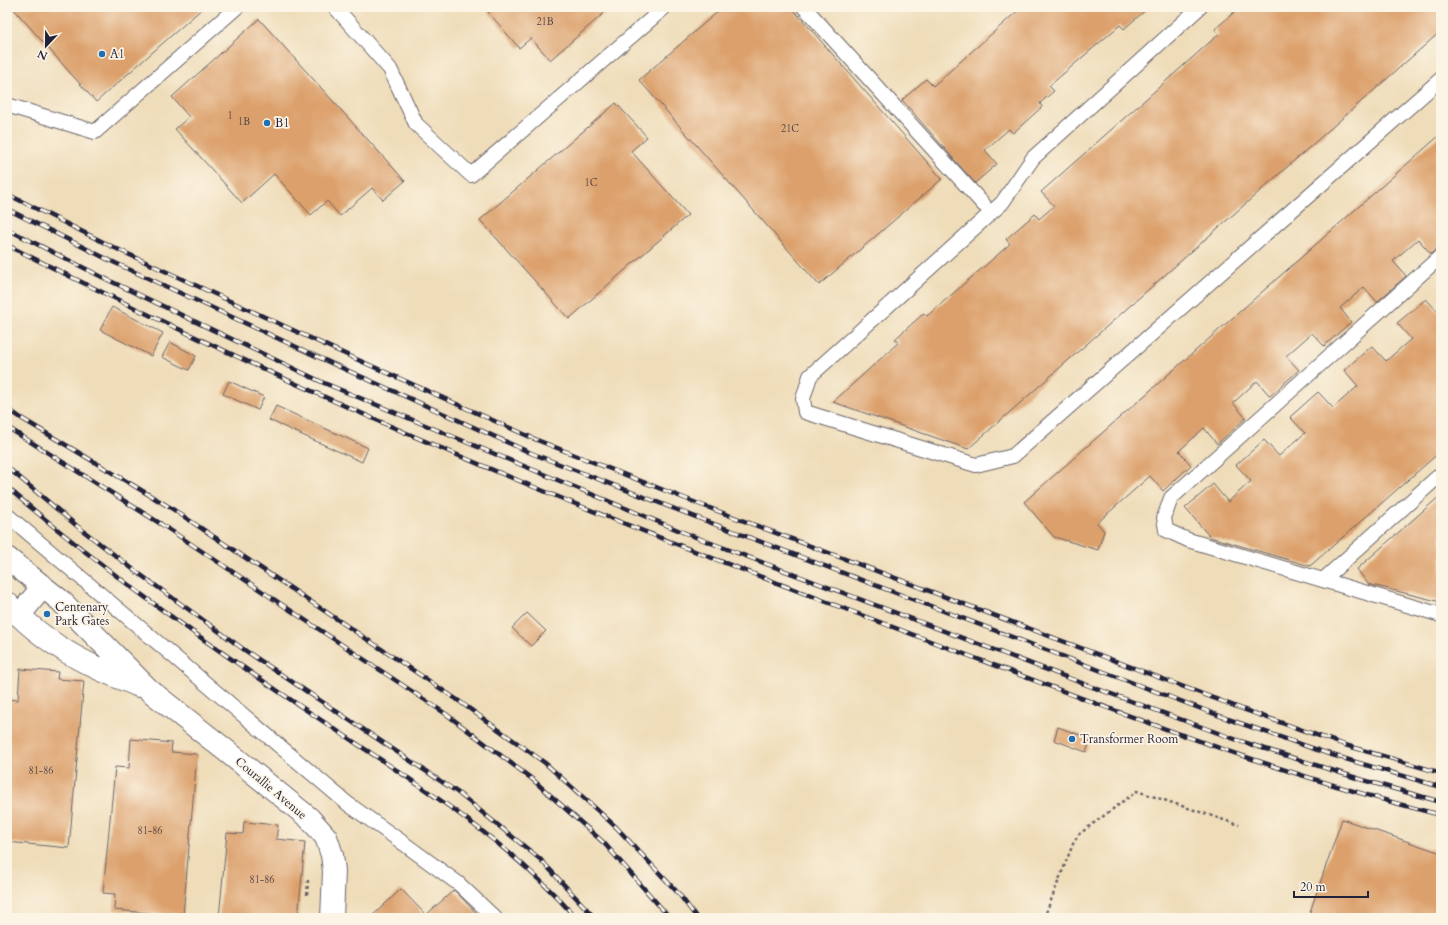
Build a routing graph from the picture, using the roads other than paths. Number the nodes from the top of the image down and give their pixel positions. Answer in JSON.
{"nodes":[{"id":1,"x":237,"y":7,"type":"edge"},
{"id":2,"x":335,"y":7,"type":"edge"},
{"id":3,"x":665,"y":7,"type":"edge"},
{"id":4,"x":804,"y":7,"type":"edge"},
{"id":5,"x":1200,"y":7,"type":"edge"},
{"id":6,"x":1441,"y":79,"type":"edge"},
{"id":7,"x":7,"y":105,"type":"edge"},
{"id":8,"x":984,"y":205,"type":"dead end"},
{"id":9,"x":1441,"y":256,"type":"edge"},
{"id":10,"x":1441,"y":474,"type":"edge"},
{"id":11,"x":7,"y":515,"type":"edge"},
{"id":12,"x":7,"y":558,"type":"edge"},
{"id":13,"x":1323,"y":580,"type":"junction"},
{"id":14,"x":43,"y":586,"type":"junction"},
{"id":15,"x":13,"y":609,"type":"edge"},
{"id":16,"x":1441,"y":615,"type":"edge"},
{"id":17,"x":149,"y":690,"type":"junction"},
{"id":18,"x":332,"y":918,"type":"edge"},
{"id":19,"x":495,"y":918,"type":"edge"}],
"edges":[{"from":1,"to":7,"type":"lane"},
{"from":2,"to":3,"type":"lane"},
{"from":4,"to":8,"type":"lane"},
{"from":5,"to":6,"type":"lane"},
{"from":9,"to":13,"type":"lane"},
{"from":10,"to":13,"type":"lane"},
{"from":11,"to":19,"type":"lane"},
{"from":12,"to":14,"type":"street","name":"Courallie Avenue"},
{"from":13,"to":16,"type":"lane"},
{"from":14,"to":15,"type":"street"},
{"from":14,"to":17,"type":"street","name":"Courallie Avenue"},
{"from":15,"to":17,"type":"street","name":"Courallie Avenue"},
{"from":17,"to":18,"type":"street","name":"Courallie Avenue"}]}
